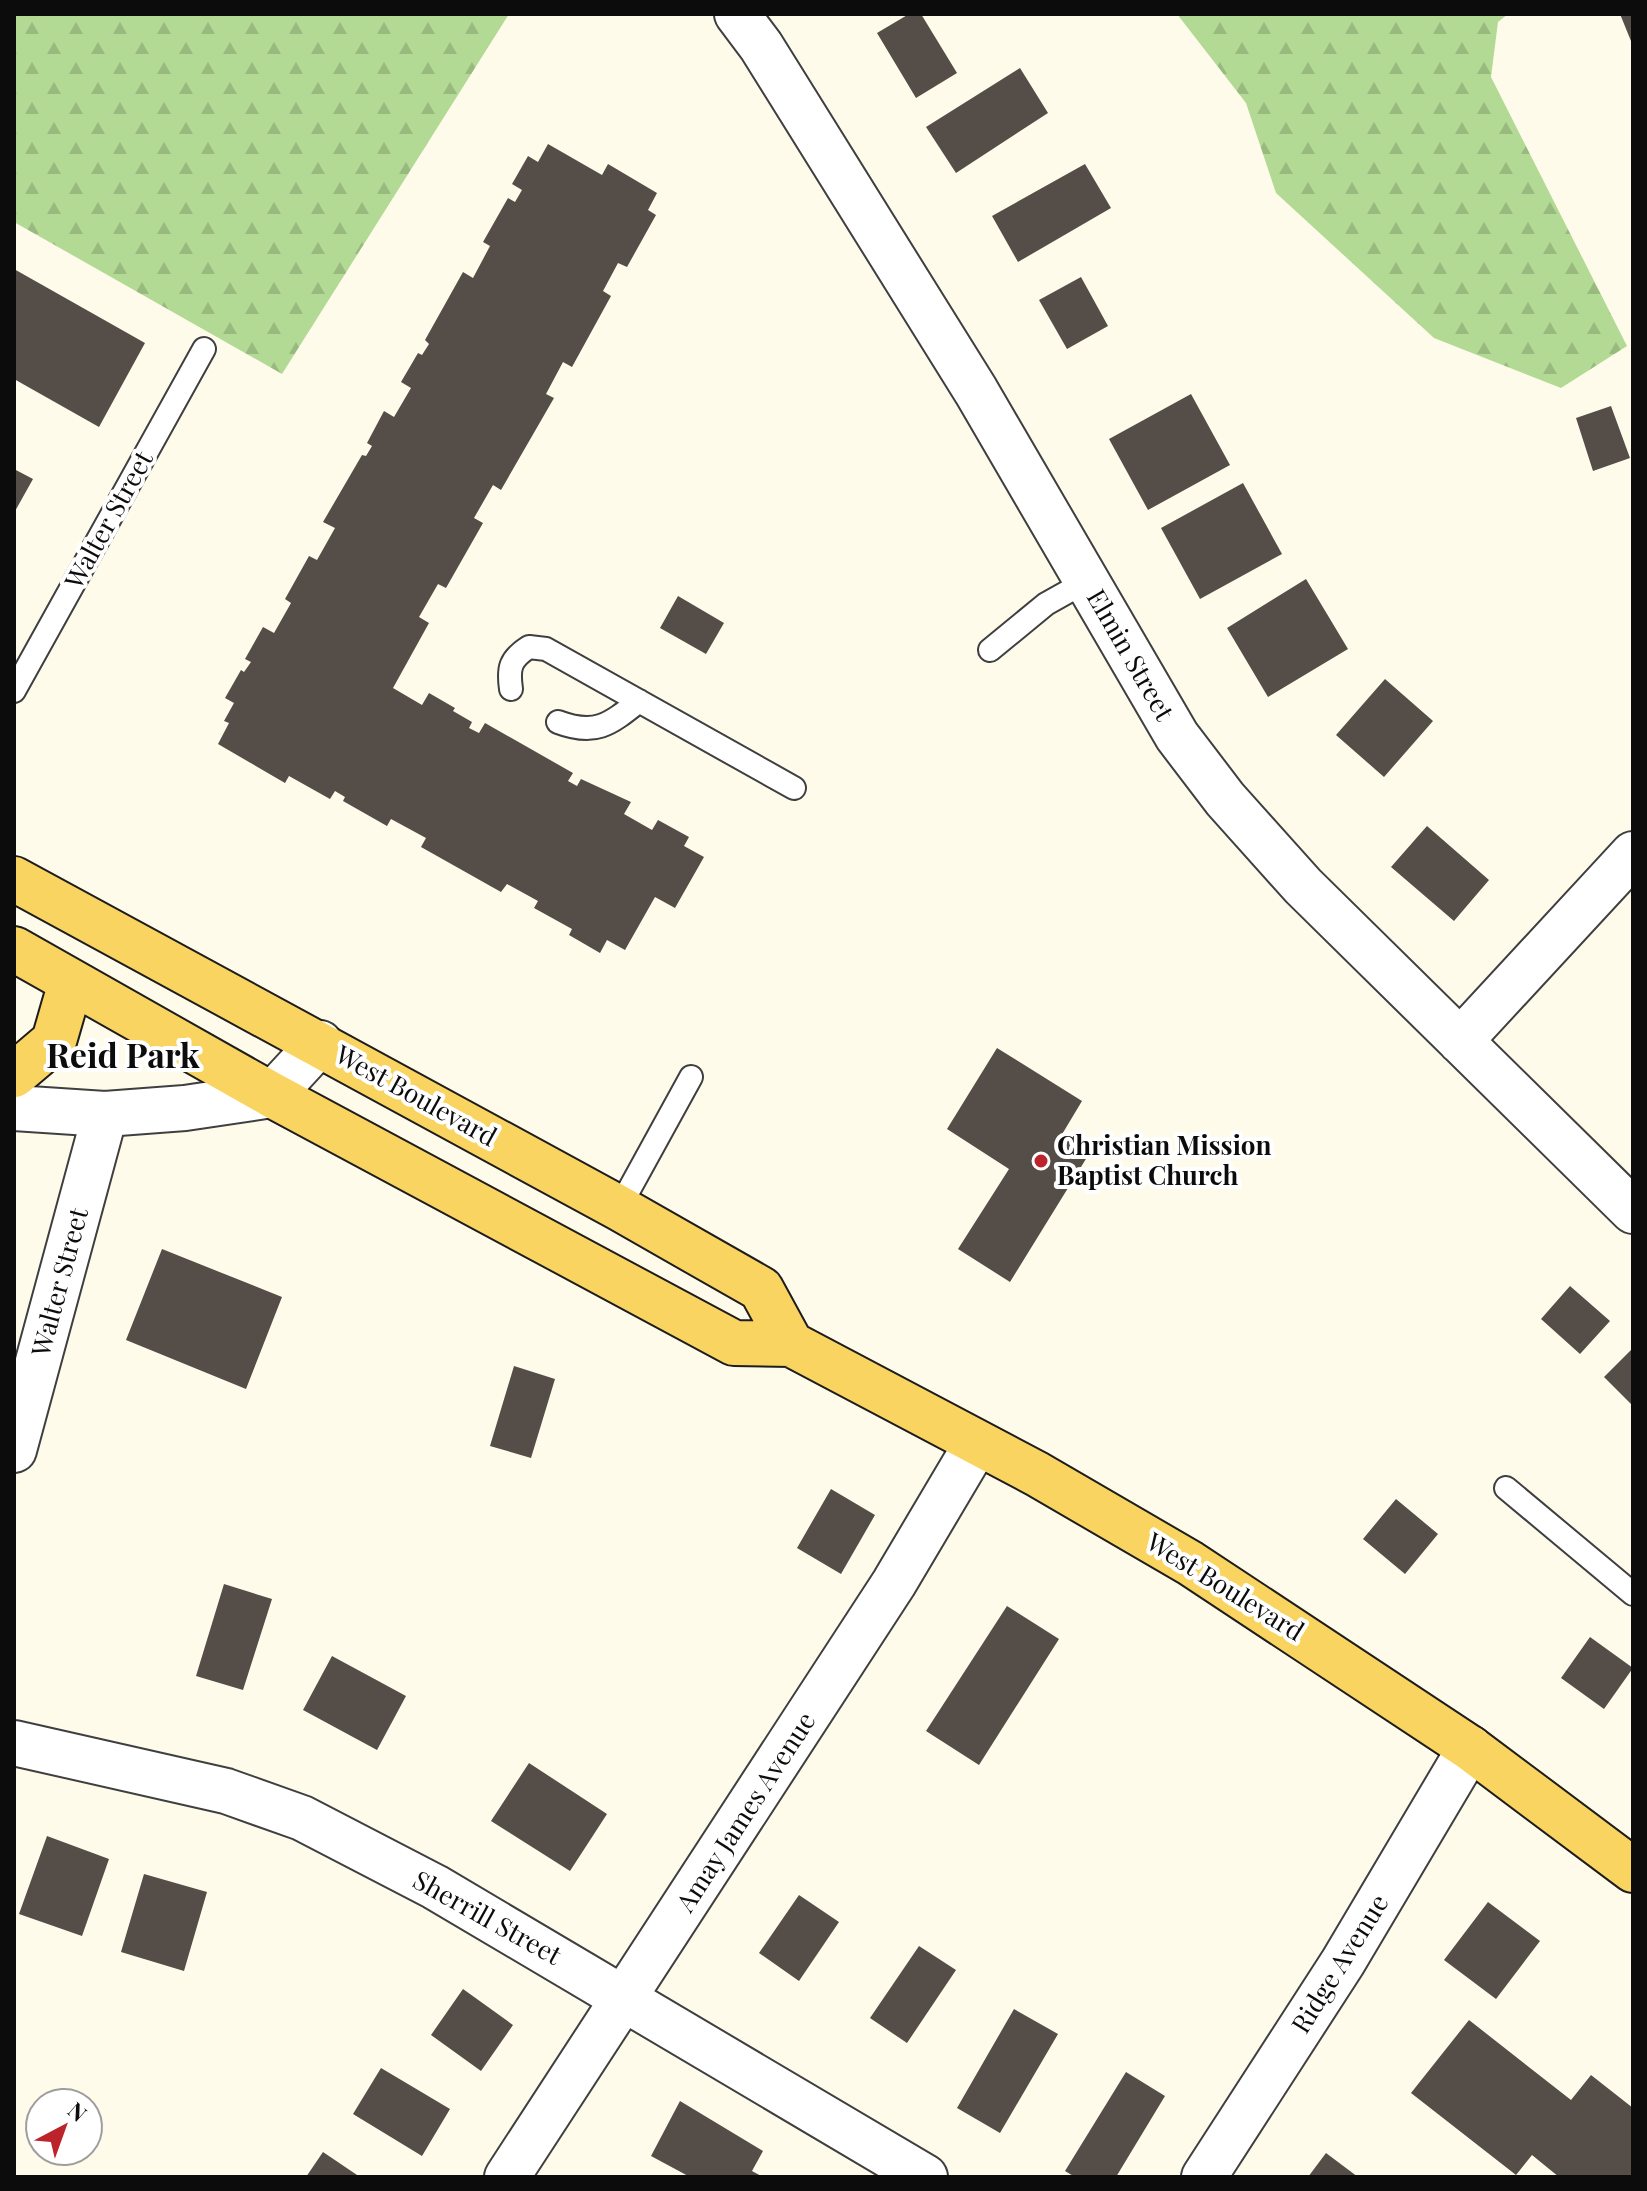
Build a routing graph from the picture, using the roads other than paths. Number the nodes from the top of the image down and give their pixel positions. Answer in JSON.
{"nodes":[{"id":1,"x":737,"y":14,"type":"edge"},
{"id":2,"x":204,"y":349,"type":"dead end"},
{"id":3,"x":1087,"y":581,"type":"junction"},
{"id":4,"x":990,"y":650,"type":"dead end"},
{"id":5,"x":511,"y":689,"type":"dead end"},
{"id":6,"x":14,"y":691,"type":"edge"},
{"id":7,"x":639,"y":701,"type":"junction"},
{"id":8,"x":558,"y":722,"type":"dead end"},
{"id":9,"x":794,"y":788,"type":"dead end"},
{"id":10,"x":1633,"y":854,"type":"edge"},
{"id":11,"x":14,"y":879,"type":"edge"},
{"id":12,"x":14,"y":949,"type":"edge"},
{"id":13,"x":71,"y":982,"type":"junction"},
{"id":14,"x":1460,"y":1041,"type":"junction"},
{"id":15,"x":320,"y":1043,"type":"junction"},
{"id":16,"x":14,"y":1075,"type":"edge"},
{"id":17,"x":691,"y":1077,"type":"dead end"},
{"id":18,"x":272,"y":1095,"type":"junction"},
{"id":19,"x":14,"y":1108,"type":"edge"},
{"id":20,"x":105,"y":1114,"type":"junction"},
{"id":21,"x":619,"y":1208,"type":"junction"},
{"id":22,"x":1633,"y":1211,"type":"edge"},
{"id":23,"x":791,"y":1344,"type":"junction"},
{"id":24,"x":977,"y":1443,"type":"junction"},
{"id":25,"x":14,"y":1450,"type":"edge"},
{"id":26,"x":1506,"y":1488,"type":"dead end"},
{"id":27,"x":1633,"y":1594,"type":"edge"},
{"id":28,"x":14,"y":1743,"type":"edge"},
{"id":29,"x":1470,"y":1748,"type":"junction"},
{"id":30,"x":1633,"y":1870,"type":"edge"},
{"id":31,"x":626,"y":1997,"type":"junction"},
{"id":32,"x":507,"y":2177,"type":"edge"},
{"id":33,"x":925,"y":2177,"type":"edge"},
{"id":34,"x":1204,"y":2177,"type":"edge"}],
"edges":[{"from":1,"to":3,"type":"street","name":"Elmin Street"},
{"from":2,"to":6,"type":"lane","name":"Walter Street"},
{"from":3,"to":4,"type":"lane"},
{"from":3,"to":14,"type":"street","name":"Elmin Street"},
{"from":5,"to":7,"type":"lane"},
{"from":7,"to":8,"type":"lane"},
{"from":7,"to":9,"type":"lane"},
{"from":10,"to":14,"type":"street"},
{"from":11,"to":15,"type":"main road","name":"West Boulevard"},
{"from":12,"to":13,"type":"main road","name":"West Boulevard"},
{"from":13,"to":16,"type":"main road"},
{"from":13,"to":18,"type":"main road","name":"West Boulevard"},
{"from":14,"to":22,"type":"street","name":"Elmin Street"},
{"from":15,"to":18,"type":"street"},
{"from":15,"to":21,"type":"main road","name":"West Boulevard"},
{"from":17,"to":21,"type":"lane"},
{"from":18,"to":20,"type":"street"},
{"from":18,"to":23,"type":"main road","name":"West Boulevard"},
{"from":19,"to":20,"type":"street"},
{"from":20,"to":25,"type":"street","name":"Walter Street"},
{"from":21,"to":23,"type":"main road","name":"West Boulevard"},
{"from":23,"to":24,"type":"main road","name":"West Boulevard"},
{"from":24,"to":29,"type":"main road","name":"West Boulevard"},
{"from":24,"to":31,"type":"street","name":"Amay James Avenue"},
{"from":26,"to":27,"type":"lane"},
{"from":28,"to":31,"type":"street","name":"Sherrill Street"},
{"from":29,"to":30,"type":"main road","name":"West Boulevard"},
{"from":29,"to":34,"type":"street","name":"Ridge Avenue"},
{"from":31,"to":32,"type":"street","name":"Amay James Avenue"},
{"from":31,"to":33,"type":"street","name":"Sherrill Street"}]}
